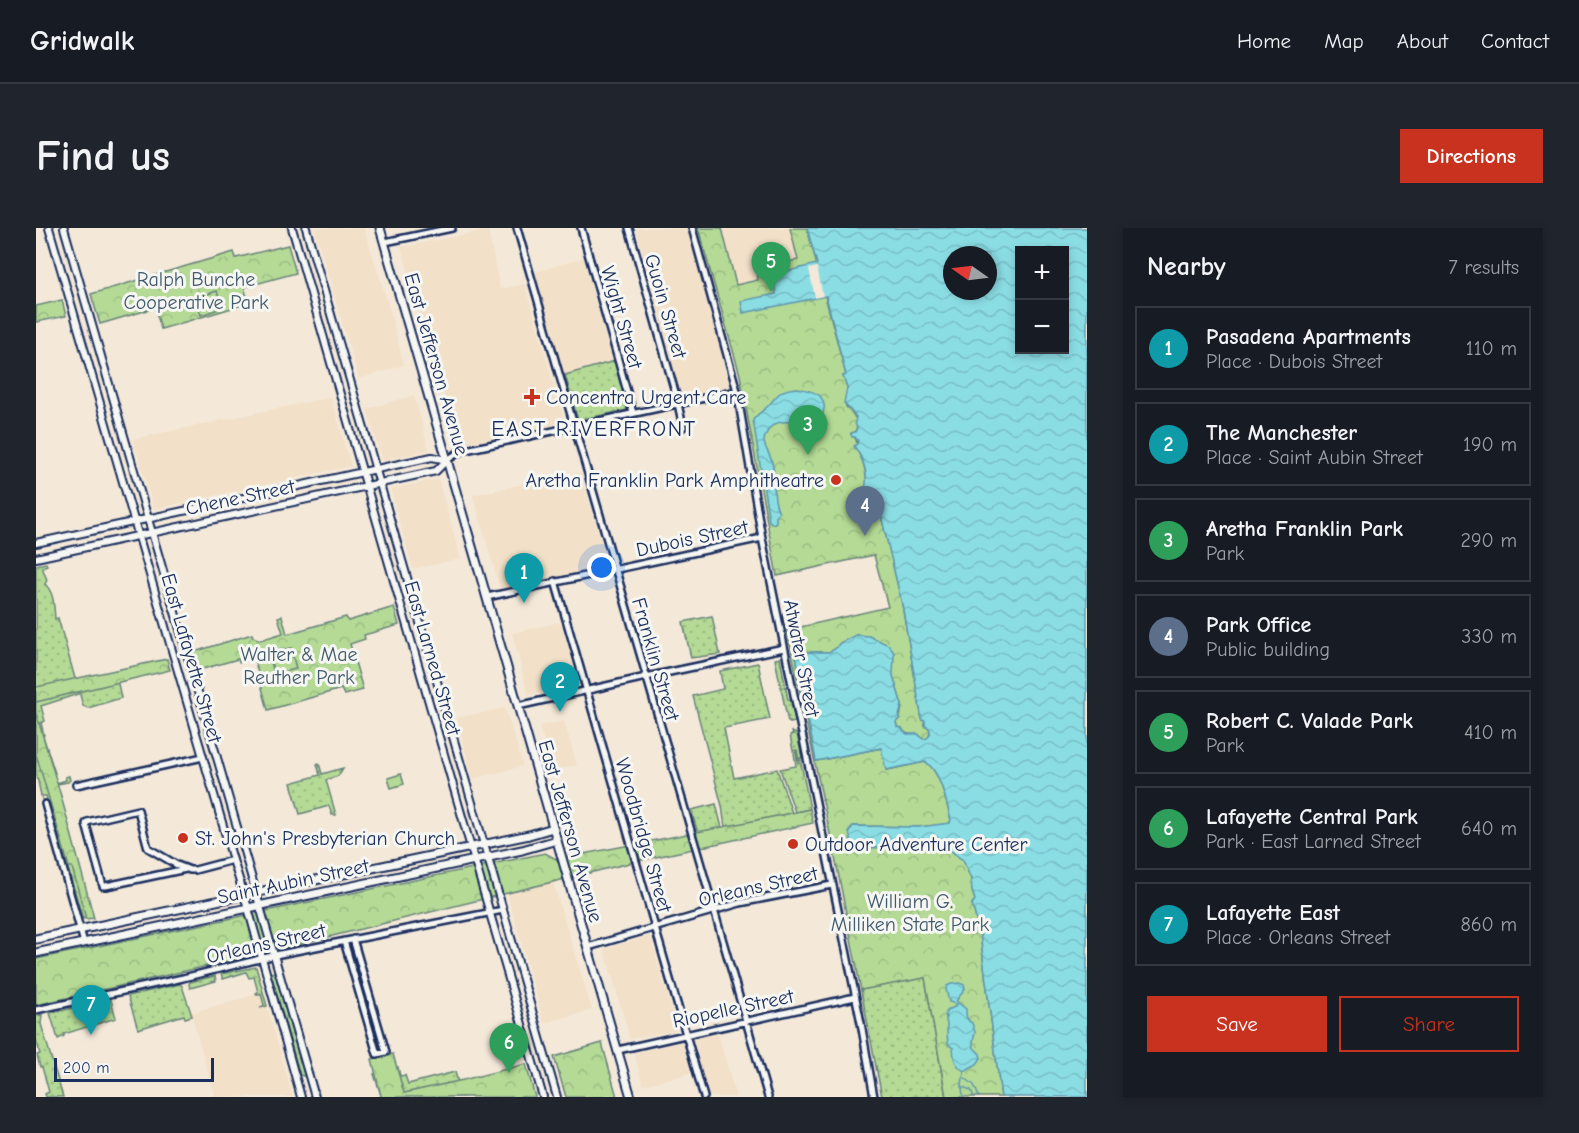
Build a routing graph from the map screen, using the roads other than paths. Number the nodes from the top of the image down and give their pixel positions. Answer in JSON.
{"nodes":[{"id":1,"x":50,"y":228,"type":"edge"},
{"id":2,"x":64,"y":228,"type":"edge"},
{"id":3,"x":292,"y":228,"type":"edge"},
{"id":4,"x":306,"y":228,"type":"edge"},
{"id":5,"x":380,"y":228,"type":"edge"},
{"id":6,"x":452,"y":228,"type":"edge"},
{"id":7,"x":517,"y":228,"type":"edge"},
{"id":8,"x":581,"y":228,"type":"edge"},
{"id":9,"x":629,"y":228,"type":"edge"},
{"id":10,"x":692,"y":228,"type":"edge"},
{"id":11,"x":385,"y":242,"type":"junction"},
{"id":12,"x":332,"y":317,"type":"junction"},
{"id":13,"x":319,"y":321,"type":"junction"},
{"id":14,"x":110,"y":384,"type":"junction"},
{"id":15,"x":96,"y":388,"type":"junction"},
{"id":16,"x":737,"y":391,"type":"junction"},
{"id":17,"x":678,"y":404,"type":"junction"},
{"id":18,"x":633,"y":413,"type":"junction"},
{"id":19,"x":574,"y":426,"type":"junction"},
{"id":20,"x":683,"y":427,"type":"dead end"},
{"id":21,"x":372,"y":457,"type":"junction"},
{"id":22,"x":424,"y":459,"type":"junction"},
{"id":23,"x":358,"y":460,"type":"junction"},
{"id":24,"x":447,"y":460,"type":"junction"},
{"id":25,"x":393,"y":466,"type":"junction"},
{"id":26,"x":376,"y":469,"type":"junction"},
{"id":27,"x":362,"y":472,"type":"junction"},
{"id":28,"x":427,"y":473,"type":"junction"},
{"id":29,"x":348,"y":476,"type":"junction"},
{"id":30,"x":395,"y":479,"type":"junction"},
{"id":31,"x":380,"y":483,"type":"junction"},
{"id":32,"x":367,"y":486,"type":"junction"},
{"id":33,"x":289,"y":489,"type":"junction"},
{"id":34,"x":350,"y":489,"type":"junction"},
{"id":35,"x":384,"y":498,"type":"junction"},
{"id":36,"x":292,"y":502,"type":"junction"},
{"id":37,"x":371,"y":502,"type":"junction"},
{"id":38,"x":144,"y":503,"type":"junction"},
{"id":39,"x":224,"y":503,"type":"junction"},
{"id":40,"x":130,"y":507,"type":"junction"},
{"id":41,"x":164,"y":516,"type":"junction"},
{"id":42,"x":227,"y":516,"type":"junction"},
{"id":43,"x":148,"y":519,"type":"junction"},
{"id":44,"x":135,"y":522,"type":"junction"},
{"id":45,"x":120,"y":525,"type":"junction"},
{"id":46,"x":167,"y":529,"type":"junction"},
{"id":47,"x":152,"y":532,"type":"junction"},
{"id":48,"x":139,"y":536,"type":"junction"},
{"id":49,"x":762,"y":538,"type":"junction"},
{"id":50,"x":122,"y":539,"type":"junction"},
{"id":51,"x":36,"y":543,"type":"edge"},
{"id":52,"x":156,"y":546,"type":"junction"},
{"id":53,"x":142,"y":548,"type":"junction"},
{"id":54,"x":36,"y":558,"type":"edge"},
{"id":55,"x":615,"y":569,"type":"junction"},
{"id":56,"x":555,"y":581,"type":"junction"},
{"id":57,"x":487,"y":597,"type":"junction"},
{"id":58,"x":784,"y":648,"type":"junction"},
{"id":59,"x":430,"y":658,"type":"junction"},
{"id":60,"x":417,"y":662,"type":"junction"},
{"id":61,"x":192,"y":669,"type":"junction"},
{"id":62,"x":179,"y":674,"type":"junction"},
{"id":63,"x":646,"y":677,"type":"junction"},
{"id":64,"x":586,"y":691,"type":"junction"},
{"id":65,"x":518,"y":706,"type":"junction"},
{"id":66,"x":203,"y":757,"type":"junction"},
{"id":67,"x":461,"y":764,"type":"junction"},
{"id":68,"x":447,"y":767,"type":"junction"},
{"id":69,"x":76,"y":785,"type":"dead end"},
{"id":70,"x":45,"y":804,"type":"dead end"},
{"id":71,"x":234,"y":814,"type":"junction"},
{"id":72,"x":221,"y":819,"type":"junction"},
{"id":73,"x":553,"y":828,"type":"junction"},
{"id":74,"x":480,"y":831,"type":"junction"},
{"id":75,"x":467,"y":834,"type":"junction"},
{"id":76,"x":533,"y":834,"type":"junction"},
{"id":77,"x":557,"y":840,"type":"junction"},
{"id":78,"x":498,"y":841,"type":"junction"},
{"id":79,"x":484,"y":844,"type":"junction"},
{"id":80,"x":537,"y":845,"type":"junction"},
{"id":81,"x":470,"y":847,"type":"junction"},
{"id":82,"x":457,"y":850,"type":"junction"},
{"id":83,"x":501,"y":854,"type":"junction"},
{"id":84,"x":488,"y":857,"type":"junction"},
{"id":85,"x":232,"y":860,"type":"junction"},
{"id":86,"x":474,"y":860,"type":"junction"},
{"id":87,"x":460,"y":863,"type":"junction"},
{"id":88,"x":186,"y":869,"type":"junction"},
{"id":89,"x":363,"y":869,"type":"junction"},
{"id":90,"x":252,"y":876,"type":"junction"},
{"id":91,"x":240,"y":882,"type":"junction"},
{"id":92,"x":366,"y":883,"type":"junction"},
{"id":93,"x":832,"y":885,"type":"junction"},
{"id":94,"x":271,"y":889,"type":"junction"},
{"id":95,"x":256,"y":892,"type":"junction"},
{"id":96,"x":244,"y":894,"type":"junction"},
{"id":97,"x":229,"y":898,"type":"junction"},
{"id":98,"x":273,"y":903,"type":"junction"},
{"id":99,"x":260,"y":905,"type":"junction"},
{"id":100,"x":248,"y":908,"type":"junction"},
{"id":101,"x":503,"y":910,"type":"junction"},
{"id":102,"x":713,"y":910,"type":"junction"},
{"id":103,"x":232,"y":912,"type":"junction"},
{"id":104,"x":489,"y":912,"type":"junction"},
{"id":105,"x":508,"y":925,"type":"junction"},
{"id":106,"x":494,"y":927,"type":"junction"},
{"id":107,"x":655,"y":927,"type":"junction"},
{"id":108,"x":81,"y":930,"type":"junction"},
{"id":109,"x":36,"y":939,"type":"edge"},
{"id":110,"x":353,"y":939,"type":"junction"},
{"id":111,"x":344,"y":941,"type":"junction"},
{"id":112,"x":84,"y":943,"type":"junction"},
{"id":113,"x":588,"y":947,"type":"junction"},
{"id":114,"x":36,"y":953,"type":"edge"},
{"id":115,"x":274,"y":955,"type":"junction"},
{"id":116,"x":261,"y":958,"type":"junction"},
{"id":117,"x":518,"y":961,"type":"junction"},
{"id":118,"x":504,"y":965,"type":"junction"},
{"id":119,"x":279,"y":970,"type":"junction"},
{"id":120,"x":266,"y":977,"type":"junction"},
{"id":121,"x":855,"y":997,"type":"junction"},
{"id":122,"x":370,"y":998,"type":"junction"},
{"id":123,"x":361,"y":1000,"type":"junction"},
{"id":124,"x":36,"y":1010,"type":"edge"},
{"id":125,"x":746,"y":1021,"type":"junction"},
{"id":126,"x":686,"y":1034,"type":"junction"},
{"id":127,"x":618,"y":1050,"type":"junction"},
{"id":128,"x":310,"y":1079,"type":"junction"},
{"id":129,"x":297,"y":1083,"type":"junction"},
{"id":130,"x":301,"y":1097,"type":"edge"},
{"id":131,"x":315,"y":1097,"type":"edge"},
{"id":132,"x":543,"y":1097,"type":"edge"},
{"id":133,"x":557,"y":1097,"type":"edge"},
{"id":134,"x":631,"y":1097,"type":"edge"},
{"id":135,"x":704,"y":1097,"type":"edge"},
{"id":136,"x":768,"y":1097,"type":"edge"},
{"id":137,"x":874,"y":1097,"type":"edge"}],
"edges":[{"from":1,"to":15,"type":"street","name":"East Lafayette Street"},
{"from":2,"to":14,"type":"street","name":"East Lafayette Street"},
{"from":3,"to":13,"type":"street","name":"East Larned Street"},
{"from":4,"to":12,"type":"street","name":"East Larned Street"},
{"from":5,"to":11,"type":"main road","name":"East Jefferson Avenue"},
{"from":6,"to":11,"type":"street"},
{"from":7,"to":19,"type":"street","name":"Franklin Street"},
{"from":8,"to":18,"type":"street","name":"Wight Street"},
{"from":9,"to":17,"type":"street","name":"Guoin Street"},
{"from":10,"to":16,"type":"street","name":"Atwater Street"},
{"from":11,"to":24,"type":"main road","name":"East Jefferson Avenue"},
{"from":12,"to":13,"type":"street"},
{"from":12,"to":21,"type":"street","name":"East Larned Street"},
{"from":13,"to":23,"type":"street","name":"East Larned Street"},
{"from":14,"to":15,"type":"street"},
{"from":14,"to":38,"type":"street","name":"East Lafayette Street"},
{"from":15,"to":40,"type":"street","name":"East Lafayette Street"},
{"from":16,"to":17,"type":"street","name":"Chene Street"},
{"from":16,"to":49,"type":"street","name":"Atwater Street"},
{"from":17,"to":18,"type":"street","name":"Chene Street"},
{"from":17,"to":20,"type":"street","name":"Guoin Street"},
{"from":18,"to":19,"type":"street","name":"Chene Street"},
{"from":19,"to":24,"type":"street","name":"Chene Street"},
{"from":19,"to":55,"type":"street","name":"Franklin Street"},
{"from":21,"to":23,"type":"street"},
{"from":21,"to":26,"type":"street","name":"East Larned Street"},
{"from":22,"to":24,"type":"street","name":"Chene Street"},
{"from":22,"to":25,"type":"street","name":"Chene Street"},
{"from":22,"to":28,"type":"street"},
{"from":23,"to":27,"type":"street","name":"East Larned Street"},
{"from":24,"to":28,"type":"street","name":"Chene Street"},
{"from":24,"to":57,"type":"main road","name":"East Jefferson Avenue"},
{"from":25,"to":26,"type":"street","name":"Chene Street"},
{"from":25,"to":30,"type":"street"},
{"from":26,"to":27,"type":"street","name":"Chene Street"},
{"from":26,"to":31,"type":"street","name":"East Larned Street"},
{"from":27,"to":29,"type":"street","name":"Chene Street"},
{"from":27,"to":32,"type":"street","name":"East Larned Street"},
{"from":28,"to":30,"type":"street","name":"Chene Street"},
{"from":29,"to":33,"type":"street","name":"Chene Street"},
{"from":29,"to":34,"type":"street"},
{"from":30,"to":31,"type":"street","name":"Chene Street"},
{"from":31,"to":32,"type":"street","name":"Chene Street"},
{"from":31,"to":35,"type":"street","name":"East Larned Street"},
{"from":32,"to":34,"type":"street","name":"Chene Street"},
{"from":32,"to":37,"type":"street","name":"East Larned Street"},
{"from":33,"to":36,"type":"street"},
{"from":33,"to":39,"type":"street","name":"Chene Street"},
{"from":34,"to":36,"type":"street","name":"Chene Street"},
{"from":35,"to":37,"type":"street"},
{"from":35,"to":59,"type":"street","name":"East Larned Street"},
{"from":36,"to":42,"type":"street","name":"Chene Street"},
{"from":37,"to":60,"type":"street","name":"East Larned Street"},
{"from":38,"to":40,"type":"street"},
{"from":38,"to":43,"type":"street","name":"East Lafayette Street"},
{"from":39,"to":41,"type":"street","name":"Chene Street"},
{"from":39,"to":42,"type":"street"},
{"from":40,"to":44,"type":"street","name":"East Lafayette Street"},
{"from":41,"to":43,"type":"street","name":"Chene Street"},
{"from":41,"to":46,"type":"street"},
{"from":42,"to":46,"type":"street","name":"Chene Street"},
{"from":43,"to":44,"type":"street","name":"Chene Street"},
{"from":43,"to":47,"type":"street","name":"East Lafayette Street"},
{"from":44,"to":45,"type":"street","name":"Chene Street"},
{"from":44,"to":48,"type":"street","name":"East Lafayette Street"},
{"from":45,"to":50,"type":"street"},
{"from":45,"to":51,"type":"street","name":"Chene Street"},
{"from":46,"to":47,"type":"street","name":"Chene Street"},
{"from":47,"to":48,"type":"street","name":"Chene Street"},
{"from":47,"to":52,"type":"street","name":"East Lafayette Street"},
{"from":48,"to":50,"type":"street","name":"Chene Street"},
{"from":48,"to":53,"type":"street","name":"East Lafayette Street"},
{"from":49,"to":55,"type":"street","name":"Dubois Street"},
{"from":49,"to":58,"type":"street","name":"Atwater Street"},
{"from":50,"to":54,"type":"street","name":"Chene Street"},
{"from":52,"to":53,"type":"street"},
{"from":52,"to":61,"type":"street","name":"East Lafayette Street"},
{"from":53,"to":62,"type":"street","name":"East Lafayette Street"},
{"from":55,"to":56,"type":"street","name":"Dubois Street"},
{"from":55,"to":63,"type":"street","name":"Franklin Street"},
{"from":56,"to":57,"type":"street","name":"Dubois Street"},
{"from":56,"to":64,"type":"street","name":"Woodbridge Street"},
{"from":57,"to":65,"type":"main road","name":"East Jefferson Avenue"},
{"from":58,"to":63,"type":"street"},
{"from":58,"to":93,"type":"street","name":"Atwater Street"},
{"from":59,"to":60,"type":"street"},
{"from":59,"to":67,"type":"street","name":"East Larned Street"},
{"from":60,"to":68,"type":"street","name":"East Larned Street"},
{"from":61,"to":62,"type":"street"},
{"from":61,"to":71,"type":"street","name":"East Lafayette Street"},
{"from":62,"to":66,"type":"street","name":"East Lafayette Street"},
{"from":63,"to":64,"type":"street"},
{"from":63,"to":102,"type":"street","name":"Franklin Street"},
{"from":64,"to":65,"type":"street"},
{"from":64,"to":107,"type":"street","name":"Woodbridge Street"},
{"from":65,"to":73,"type":"main road","name":"East Jefferson Avenue"},
{"from":66,"to":69,"type":"street"},
{"from":66,"to":72,"type":"street","name":"East Lafayette Street"},
{"from":67,"to":68,"type":"street"},
{"from":67,"to":74,"type":"street","name":"East Larned Street"},
{"from":68,"to":75,"type":"street","name":"East Larned Street"},
{"from":70,"to":108,"type":"street"},
{"from":71,"to":72,"type":"street"},
{"from":71,"to":90,"type":"street","name":"East Lafayette Street"},
{"from":72,"to":85,"type":"street","name":"East Lafayette Street"},
{"from":73,"to":76,"type":"main road","name":"Saint Aubin Street"},
{"from":73,"to":77,"type":"main road","name":"East Jefferson Avenue"},
{"from":74,"to":75,"type":"street"},
{"from":74,"to":79,"type":"street","name":"East Larned Street"},
{"from":75,"to":81,"type":"street","name":"East Larned Street"},
{"from":76,"to":78,"type":"main road","name":"Saint Aubin Street"},
{"from":76,"to":80,"type":"main road"},
{"from":77,"to":80,"type":"main road","name":"Saint Aubin Street"},
{"from":77,"to":113,"type":"main road","name":"East Jefferson Avenue"},
{"from":78,"to":79,"type":"main road","name":"Saint Aubin Street"},
{"from":78,"to":83,"type":"main road"},
{"from":79,"to":81,"type":"main road","name":"Saint Aubin Street"},
{"from":79,"to":84,"type":"street","name":"East Larned Street"},
{"from":80,"to":83,"type":"main road","name":"Saint Aubin Street"},
{"from":81,"to":82,"type":"main road","name":"Saint Aubin Street"},
{"from":81,"to":86,"type":"street","name":"East Larned Street"},
{"from":82,"to":87,"type":"main road"},
{"from":82,"to":89,"type":"main road","name":"Saint Aubin Street"},
{"from":83,"to":84,"type":"main road","name":"Saint Aubin Street"},
{"from":84,"to":86,"type":"main road","name":"Saint Aubin Street"},
{"from":84,"to":101,"type":"street","name":"East Larned Street"},
{"from":85,"to":88,"type":"street"},
{"from":85,"to":91,"type":"street","name":"East Lafayette Street"},
{"from":86,"to":87,"type":"main road","name":"Saint Aubin Street"},
{"from":86,"to":104,"type":"street","name":"East Larned Street"},
{"from":87,"to":92,"type":"main road","name":"Saint Aubin Street"},
{"from":88,"to":88,"type":"street"},
{"from":89,"to":92,"type":"main road"},
{"from":89,"to":94,"type":"main road","name":"Saint Aubin Street"},
{"from":90,"to":91,"type":"street"},
{"from":90,"to":95,"type":"street","name":"East Lafayette Street"},
{"from":91,"to":96,"type":"street","name":"East Lafayette Street"},
{"from":92,"to":98,"type":"main road","name":"Saint Aubin Street"},
{"from":93,"to":102,"type":"street","name":"Orleans Street"},
{"from":93,"to":121,"type":"street","name":"Atwater Street"},
{"from":94,"to":95,"type":"main road","name":"Saint Aubin Street"},
{"from":94,"to":98,"type":"main road"},
{"from":95,"to":96,"type":"main road","name":"Saint Aubin Street"},
{"from":95,"to":99,"type":"street","name":"East Lafayette Street"},
{"from":96,"to":97,"type":"main road","name":"Saint Aubin Street"},
{"from":96,"to":100,"type":"street","name":"East Lafayette Street"},
{"from":97,"to":103,"type":"main road"},
{"from":97,"to":108,"type":"main road","name":"Saint Aubin Street"},
{"from":98,"to":99,"type":"main road","name":"Saint Aubin Street"},
{"from":99,"to":100,"type":"main road","name":"Saint Aubin Street"},
{"from":99,"to":115,"type":"street","name":"East Lafayette Street"},
{"from":100,"to":103,"type":"main road","name":"Saint Aubin Street"},
{"from":100,"to":116,"type":"street","name":"East Lafayette Street"},
{"from":101,"to":104,"type":"street","name":"Orleans Street"},
{"from":101,"to":105,"type":"street","name":"East Larned Street"},
{"from":102,"to":107,"type":"street","name":"Orleans Street"},
{"from":102,"to":125,"type":"street","name":"Franklin Street"},
{"from":103,"to":112,"type":"main road","name":"Saint Aubin Street"},
{"from":104,"to":106,"type":"street","name":"East Larned Street"},
{"from":104,"to":110,"type":"street","name":"Orleans Street"},
{"from":105,"to":106,"type":"street"},
{"from":105,"to":117,"type":"street","name":"East Larned Street"},
{"from":106,"to":118,"type":"street","name":"East Larned Street"},
{"from":107,"to":113,"type":"street","name":"Orleans Street"},
{"from":107,"to":126,"type":"street","name":"Woodbridge Street"},
{"from":108,"to":109,"type":"main road","name":"Saint Aubin Street"},
{"from":108,"to":112,"type":"street"},
{"from":110,"to":111,"type":"street","name":"Orleans Street"},
{"from":110,"to":122,"type":"street"},
{"from":111,"to":115,"type":"street","name":"Orleans Street"},
{"from":111,"to":123,"type":"street"},
{"from":112,"to":114,"type":"main road","name":"Saint Aubin Street"},
{"from":113,"to":127,"type":"main road","name":"East Jefferson Avenue"},
{"from":115,"to":116,"type":"street","name":"Orleans Street"},
{"from":115,"to":119,"type":"street","name":"East Lafayette Street"},
{"from":116,"to":120,"type":"street","name":"East Lafayette Street"},
{"from":116,"to":124,"type":"street","name":"Orleans Street"},
{"from":117,"to":118,"type":"street"},
{"from":117,"to":133,"type":"street","name":"East Larned Street"},
{"from":118,"to":132,"type":"street","name":"East Larned Street"},
{"from":119,"to":120,"type":"street"},
{"from":119,"to":128,"type":"street","name":"East Lafayette Street"},
{"from":120,"to":129,"type":"street","name":"East Lafayette Street"},
{"from":121,"to":125,"type":"street","name":"Riopelle Street"},
{"from":121,"to":137,"type":"street","name":"Atwater Street"},
{"from":122,"to":123,"type":"street"},
{"from":122,"to":123,"type":"street"},
{"from":125,"to":126,"type":"street","name":"Riopelle Street"},
{"from":125,"to":136,"type":"street","name":"Franklin Street"},
{"from":126,"to":127,"type":"street","name":"Riopelle Street"},
{"from":126,"to":135,"type":"street","name":"Woodbridge Street"},
{"from":127,"to":134,"type":"main road","name":"East Jefferson Avenue"},
{"from":128,"to":129,"type":"street"},
{"from":128,"to":131,"type":"street","name":"East Lafayette Street"},
{"from":129,"to":130,"type":"street","name":"East Lafayette Street"}]}
